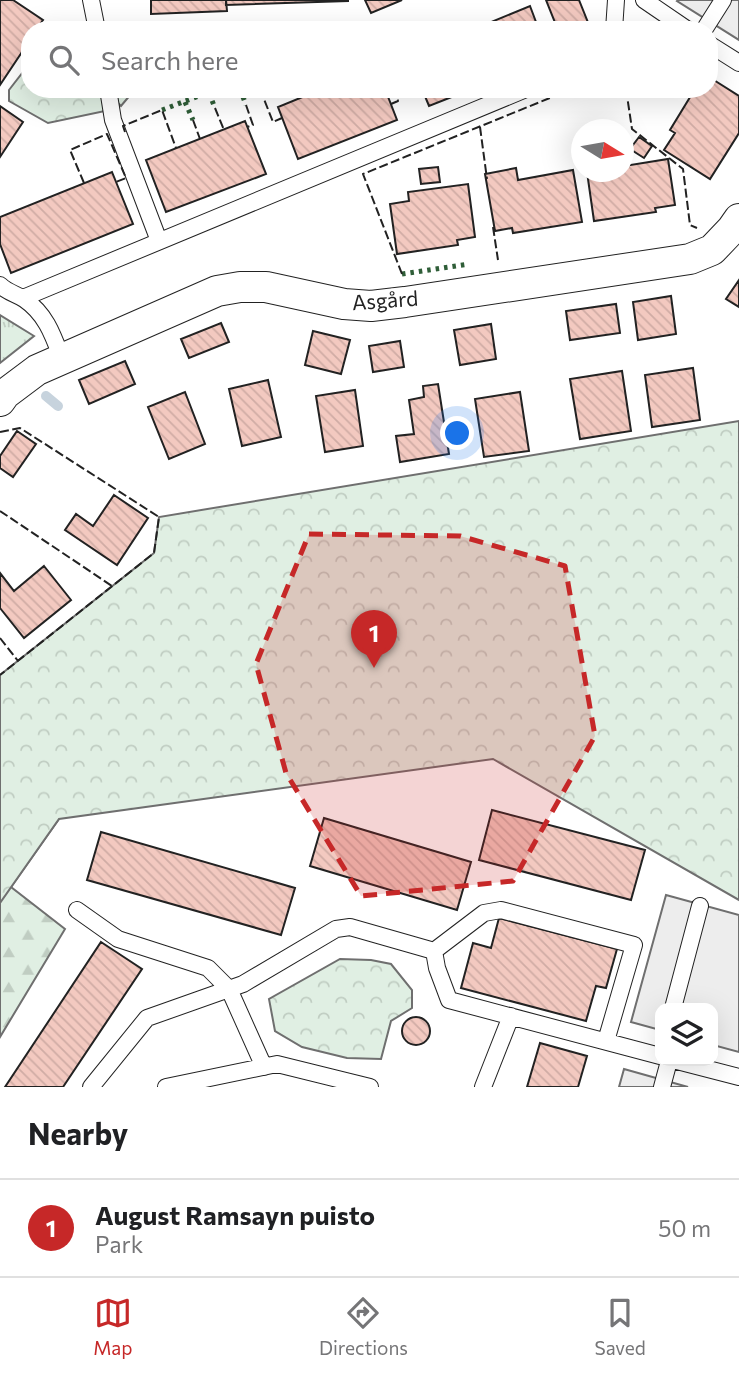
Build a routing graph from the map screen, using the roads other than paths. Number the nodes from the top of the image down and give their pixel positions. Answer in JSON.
{"nodes":[{"id":1,"x":91,"y":0,"type":"edge"},
{"id":2,"x":616,"y":0,"type":"edge"},
{"id":3,"x":644,"y":0,"type":"edge"},
{"id":4,"x":723,"y":0,"type":"edge"},
{"id":5,"x":95,"y":21,"type":"edge"},
{"id":6,"x":615,"y":21,"type":"edge"},
{"id":7,"x":675,"y":21,"type":"edge"},
{"id":8,"x":710,"y":21,"type":"edge"},
{"id":9,"x":718,"y":50,"type":"edge"},
{"id":10,"x":739,"y":63,"type":"edge"},
{"id":11,"x":109,"y":98,"type":"edge"},
{"id":12,"x":504,"y":98,"type":"edge"},
{"id":13,"x":739,"y":219,"type":"edge"},
{"id":14,"x":159,"y":241,"type":"junction"},
{"id":15,"x":0,"y":285,"type":"edge"},
{"id":16,"x":23,"y":298,"type":"junction"},
{"id":17,"x":62,"y":359,"type":"junction"},
{"id":18,"x":0,"y":401,"type":"edge"},
{"id":19,"x":700,"y":906,"type":"dead end"},
{"id":20,"x":77,"y":910,"type":"dead end"},
{"id":21,"x":434,"y":951,"type":"junction"},
{"id":22,"x":229,"y":989,"type":"junction"},
{"id":23,"x":674,"y":1003,"type":"edge"},
{"id":24,"x":511,"y":1016,"type":"junction"},
{"id":25,"x":606,"y":1041,"type":"junction"},
{"id":26,"x":655,"y":1054,"type":"edge"},
{"id":27,"x":668,"y":1066,"type":"edge"},
{"id":28,"x":696,"y":1066,"type":"edge"},
{"id":29,"x":264,"y":1067,"type":"junction"},
{"id":30,"x":739,"y":1077,"type":"edge"},
{"id":31,"x":91,"y":1087,"type":"edge"},
{"id":32,"x":166,"y":1087,"type":"edge"},
{"id":33,"x":370,"y":1087,"type":"edge"},
{"id":34,"x":482,"y":1087,"type":"edge"},
{"id":35,"x":662,"y":1087,"type":"edge"}],
"edges":[{"from":1,"to":5,"type":"lane"},
{"from":2,"to":6,"type":"lane"},
{"from":3,"to":7,"type":"lane"},
{"from":4,"to":8,"type":"lane"},
{"from":9,"to":10,"type":"lane"},
{"from":11,"to":14,"type":"lane"},
{"from":12,"to":14,"type":"lane"},
{"from":13,"to":17,"type":"street","name":"Asgård"},
{"from":14,"to":16,"type":"lane"},
{"from":15,"to":16,"type":"lane"},
{"from":16,"to":17,"type":"lane"},
{"from":17,"to":18,"type":"street","name":"Asgård"},
{"from":19,"to":23,"type":"lane"},
{"from":20,"to":22,"type":"lane"},
{"from":21,"to":22,"type":"lane"},
{"from":21,"to":24,"type":"lane"},
{"from":21,"to":25,"type":"lane"},
{"from":22,"to":29,"type":"lane"},
{"from":22,"to":31,"type":"lane"},
{"from":24,"to":25,"type":"lane"},
{"from":24,"to":34,"type":"lane"},
{"from":25,"to":26,"type":"lane"},
{"from":27,"to":35,"type":"lane"},
{"from":28,"to":30,"type":"lane"},
{"from":29,"to":32,"type":"lane"},
{"from":29,"to":33,"type":"lane"}]}
